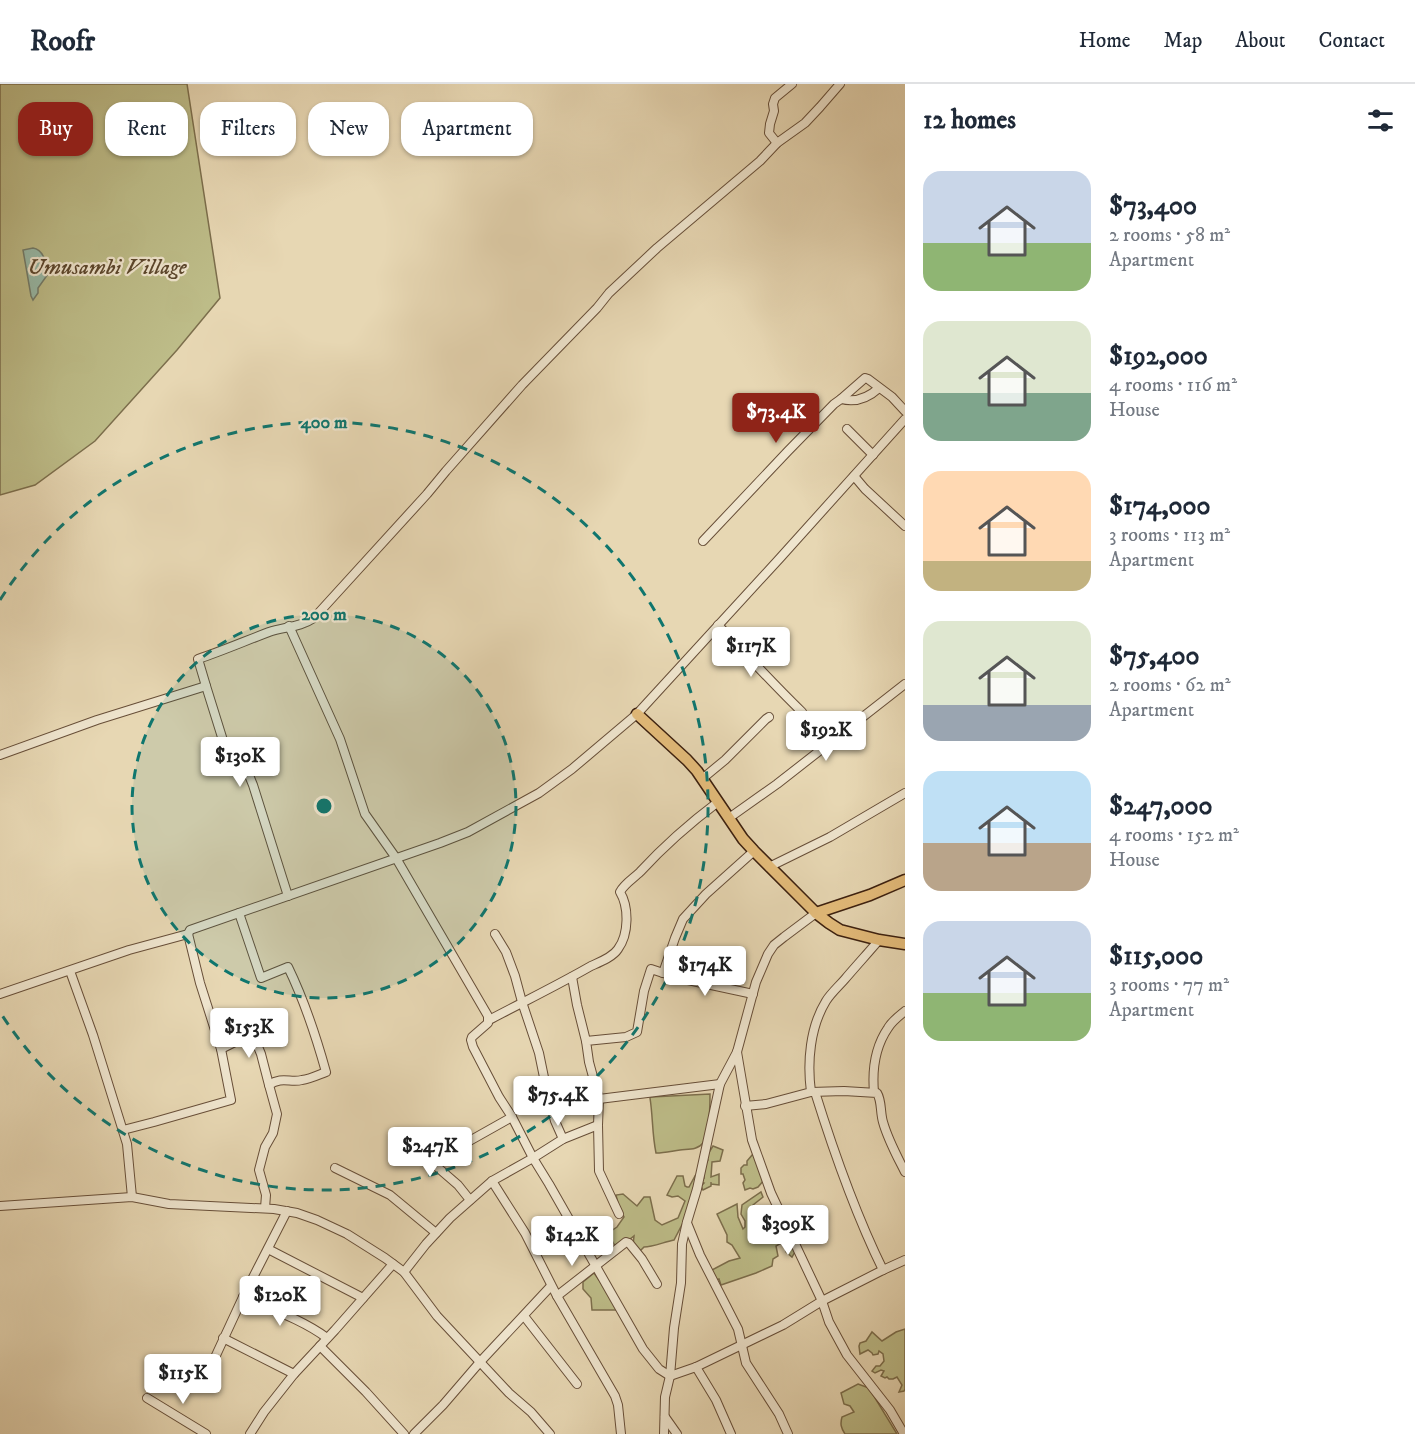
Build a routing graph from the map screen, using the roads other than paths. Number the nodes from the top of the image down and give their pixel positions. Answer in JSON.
{"nodes":[{"id":1,"x":792,"y":84,"type":"edge"},
{"id":2,"x":838,"y":85,"type":"edge"},
{"id":3,"x":777,"y":143,"type":"junction"},
{"id":4,"x":879,"y":388,"type":"junction"},
{"id":5,"x":841,"y":399,"type":"junction"},
{"id":6,"x":905,"y":411,"type":"edge"},
{"id":7,"x":905,"y":419,"type":"edge"},
{"id":8,"x":847,"y":429,"type":"dead end"},
{"id":9,"x":873,"y":455,"type":"junction"},
{"id":10,"x":854,"y":476,"type":"junction"},
{"id":11,"x":905,"y":526,"type":"edge"},
{"id":12,"x":704,"y":542,"type":"dead end"},
{"id":13,"x":718,"y":625,"type":"junction"},
{"id":14,"x":289,"y":626,"type":"junction"},
{"id":15,"x":905,"y":684,"type":"edge"},
{"id":16,"x":206,"y":686,"type":"junction"},
{"id":17,"x":802,"y":712,"type":"dead end"},
{"id":18,"x":637,"y":714,"type":"junction"},
{"id":19,"x":770,"y":717,"type":"dead end"},
{"id":20,"x":0,"y":755,"type":"edge"},
{"id":21,"x":702,"y":779,"type":"junction"},
{"id":22,"x":905,"y":793,"type":"edge"},
{"id":23,"x":718,"y":802,"type":"junction"},
{"id":24,"x":729,"y":818,"type":"junction"},
{"id":25,"x":754,"y":851,"type":"junction"},
{"id":26,"x":396,"y":858,"type":"junction"},
{"id":27,"x":769,"y":867,"type":"junction"},
{"id":28,"x":905,"y":880,"type":"edge"},
{"id":29,"x":288,"y":896,"type":"junction"},
{"id":30,"x":239,"y":913,"type":"junction"},
{"id":31,"x":816,"y":913,"type":"junction"},
{"id":32,"x":188,"y":934,"type":"junction"},
{"id":33,"x":495,"y":934,"type":"dead end"},
{"id":34,"x":879,"y":940,"type":"junction"},
{"id":35,"x":905,"y":944,"type":"edge"},
{"id":36,"x":70,"y":971,"type":"junction"},
{"id":37,"x":663,"y":973,"type":"junction"},
{"id":38,"x":572,"y":977,"type":"junction"},
{"id":39,"x":0,"y":994,"type":"edge"},
{"id":40,"x":753,"y":994,"type":"junction"},
{"id":41,"x":522,"y":1002,"type":"junction"},
{"id":42,"x":905,"y":1011,"type":"edge"},
{"id":43,"x":489,"y":1020,"type":"junction"},
{"id":44,"x":586,"y":1041,"type":"junction"},
{"id":45,"x":221,"y":1049,"type":"junction"},
{"id":46,"x":737,"y":1052,"type":"junction"},
{"id":47,"x":720,"y":1084,"type":"junction"},
{"id":48,"x":269,"y":1085,"type":"junction"},
{"id":49,"x":813,"y":1092,"type":"junction"},
{"id":50,"x":874,"y":1092,"type":"junction"},
{"id":51,"x":599,"y":1099,"type":"junction"},
{"id":52,"x":746,"y":1106,"type":"junction"},
{"id":53,"x":513,"y":1116,"type":"junction"},
{"id":54,"x":598,"y":1125,"type":"junction"},
{"id":55,"x":123,"y":1130,"type":"junction"},
{"id":56,"x":563,"y":1138,"type":"junction"},
{"id":57,"x":406,"y":1140,"type":"dead end"},
{"id":58,"x":532,"y":1158,"type":"junction"},
{"id":59,"x":432,"y":1162,"type":"junction"},
{"id":60,"x":335,"y":1168,"type":"dead end"},
{"id":61,"x":905,"y":1172,"type":"edge"},
{"id":62,"x":492,"y":1181,"type":"junction"},
{"id":63,"x":132,"y":1197,"type":"junction"},
{"id":64,"x":470,"y":1200,"type":"junction"},
{"id":65,"x":0,"y":1206,"type":"edge"},
{"id":66,"x":265,"y":1208,"type":"junction"},
{"id":67,"x":287,"y":1211,"type":"junction"},
{"id":68,"x":619,"y":1214,"type":"dead end"},
{"id":69,"x":687,"y":1222,"type":"junction"},
{"id":70,"x":436,"y":1233,"type":"junction"},
{"id":71,"x":268,"y":1249,"type":"junction"},
{"id":72,"x":905,"y":1260,"type":"edge"},
{"id":73,"x":393,"y":1264,"type":"junction"},
{"id":74,"x":595,"y":1266,"type":"junction"},
{"id":75,"x":883,"y":1270,"type":"junction"},
{"id":76,"x":404,"y":1272,"type":"junction"},
{"id":77,"x":657,"y":1284,"type":"dead end"},
{"id":78,"x":551,"y":1286,"type":"junction"},
{"id":79,"x":557,"y":1296,"type":"junction"},
{"id":80,"x":243,"y":1297,"type":"junction"},
{"id":81,"x":363,"y":1298,"type":"junction"},
{"id":82,"x":822,"y":1301,"type":"junction"},
{"id":83,"x":524,"y":1316,"type":"junction"},
{"id":84,"x":223,"y":1338,"type":"junction"},
{"id":85,"x":327,"y":1338,"type":"junction"},
{"id":86,"x":741,"y":1344,"type":"junction"},
{"id":87,"x":320,"y":1346,"type":"junction"},
{"id":88,"x":480,"y":1362,"type":"junction"},
{"id":89,"x":696,"y":1367,"type":"junction"},
{"id":90,"x":294,"y":1374,"type":"junction"},
{"id":91,"x":670,"y":1376,"type":"junction"},
{"id":92,"x":205,"y":1379,"type":"dead end"},
{"id":93,"x":577,"y":1384,"type":"dead end"},
{"id":94,"x":147,"y":1398,"type":"dead end"},
{"id":95,"x":664,"y":1416,"type":"junction"},
{"id":96,"x":206,"y":1434,"type":"edge"},
{"id":97,"x":250,"y":1434,"type":"edge"},
{"id":98,"x":404,"y":1434,"type":"edge"},
{"id":99,"x":414,"y":1434,"type":"edge"},
{"id":100,"x":550,"y":1434,"type":"edge"},
{"id":101,"x":621,"y":1434,"type":"edge"},
{"id":102,"x":664,"y":1434,"type":"edge"},
{"id":103,"x":677,"y":1434,"type":"edge"},
{"id":104,"x":731,"y":1434,"type":"edge"},
{"id":105,"x":789,"y":1434,"type":"edge"},
{"id":106,"x":904,"y":1434,"type":"edge"}],
"edges":[{"from":1,"to":3,"type":"street"},
{"from":2,"to":3,"type":"street"},
{"from":3,"to":14,"type":"street"},
{"from":4,"to":5,"type":"street"},
{"from":4,"to":5,"type":"street"},
{"from":4,"to":6,"type":"street"},
{"from":5,"to":12,"type":"street"},
{"from":7,"to":9,"type":"street"},
{"from":8,"to":9,"type":"street"},
{"from":9,"to":10,"type":"street"},
{"from":10,"to":11,"type":"street"},
{"from":10,"to":13,"type":"street"},
{"from":13,"to":17,"type":"street"},
{"from":13,"to":18,"type":"street"},
{"from":14,"to":16,"type":"street"},
{"from":14,"to":26,"type":"street"},
{"from":15,"to":24,"type":"street"},
{"from":16,"to":20,"type":"street"},
{"from":16,"to":29,"type":"street"},
{"from":18,"to":21,"type":"main road"},
{"from":18,"to":26,"type":"street"},
{"from":19,"to":21,"type":"street"},
{"from":21,"to":23,"type":"main road"},
{"from":22,"to":27,"type":"street"},
{"from":23,"to":24,"type":"main road"},
{"from":23,"to":38,"type":"street"},
{"from":24,"to":25,"type":"main road"},
{"from":25,"to":27,"type":"main road"},
{"from":25,"to":37,"type":"street"},
{"from":26,"to":29,"type":"street"},
{"from":26,"to":43,"type":"street"},
{"from":27,"to":31,"type":"main road"},
{"from":28,"to":31,"type":"main road"},
{"from":29,"to":30,"type":"street"},
{"from":30,"to":32,"type":"street"},
{"from":30,"to":48,"type":"street"},
{"from":31,"to":34,"type":"main road"},
{"from":31,"to":40,"type":"street"},
{"from":32,"to":36,"type":"street"},
{"from":32,"to":45,"type":"street"},
{"from":33,"to":41,"type":"street"},
{"from":34,"to":35,"type":"main road"},
{"from":34,"to":49,"type":"street"},
{"from":36,"to":39,"type":"street"},
{"from":36,"to":55,"type":"street"},
{"from":37,"to":40,"type":"street"},
{"from":37,"to":44,"type":"street"},
{"from":38,"to":41,"type":"street"},
{"from":38,"to":44,"type":"street"},
{"from":40,"to":46,"type":"street"},
{"from":41,"to":43,"type":"street"},
{"from":41,"to":56,"type":"street"},
{"from":42,"to":50,"type":"street"},
{"from":43,"to":53,"type":"street"},
{"from":44,"to":51,"type":"street"},
{"from":45,"to":48,"type":"street"},
{"from":45,"to":55,"type":"street"},
{"from":46,"to":47,"type":"street"},
{"from":46,"to":52,"type":"street"},
{"from":47,"to":51,"type":"street"},
{"from":47,"to":69,"type":"street"},
{"from":48,"to":66,"type":"street"},
{"from":49,"to":50,"type":"street"},
{"from":49,"to":52,"type":"street"},
{"from":49,"to":75,"type":"street"},
{"from":50,"to":61,"type":"street"},
{"from":51,"to":54,"type":"street"},
{"from":52,"to":82,"type":"street"},
{"from":53,"to":58,"type":"street"},
{"from":53,"to":59,"type":"street"},
{"from":54,"to":56,"type":"street"},
{"from":54,"to":68,"type":"street"},
{"from":55,"to":63,"type":"street"},
{"from":56,"to":58,"type":"street"},
{"from":57,"to":59,"type":"street"},
{"from":58,"to":62,"type":"street"},
{"from":58,"to":74,"type":"street"},
{"from":59,"to":64,"type":"street"},
{"from":60,"to":70,"type":"street"},
{"from":62,"to":64,"type":"street"},
{"from":62,"to":78,"type":"street"},
{"from":63,"to":65,"type":"street"},
{"from":63,"to":66,"type":"street"},
{"from":64,"to":70,"type":"street"},
{"from":66,"to":67,"type":"street"},
{"from":67,"to":71,"type":"street"},
{"from":67,"to":73,"type":"street"},
{"from":69,"to":86,"type":"street"},
{"from":69,"to":91,"type":"street"},
{"from":70,"to":76,"type":"street"},
{"from":71,"to":80,"type":"street"},
{"from":71,"to":81,"type":"street"},
{"from":72,"to":75,"type":"street"},
{"from":73,"to":76,"type":"street"},
{"from":73,"to":81,"type":"street"},
{"from":74,"to":77,"type":"street"},
{"from":74,"to":79,"type":"street"},
{"from":74,"to":91,"type":"street"},
{"from":75,"to":82,"type":"street"},
{"from":76,"to":88,"type":"street"},
{"from":78,"to":79,"type":"street"},
{"from":78,"to":83,"type":"street"},
{"from":79,"to":101,"type":"street"},
{"from":80,"to":84,"type":"street"},
{"from":80,"to":85,"type":"street"},
{"from":81,"to":85,"type":"street"},
{"from":82,"to":86,"type":"street"},
{"from":82,"to":106,"type":"street"},
{"from":83,"to":88,"type":"street"},
{"from":83,"to":93,"type":"street"},
{"from":84,"to":90,"type":"street"},
{"from":84,"to":92,"type":"street"},
{"from":85,"to":87,"type":"street"},
{"from":86,"to":89,"type":"street"},
{"from":86,"to":105,"type":"street"},
{"from":87,"to":90,"type":"street"},
{"from":87,"to":98,"type":"street"},
{"from":88,"to":99,"type":"street"},
{"from":88,"to":100,"type":"street"},
{"from":89,"to":91,"type":"street"},
{"from":89,"to":104,"type":"street"},
{"from":90,"to":97,"type":"street"},
{"from":91,"to":95,"type":"street"},
{"from":94,"to":96,"type":"street"},
{"from":95,"to":102,"type":"street"},
{"from":95,"to":103,"type":"street"}]}
